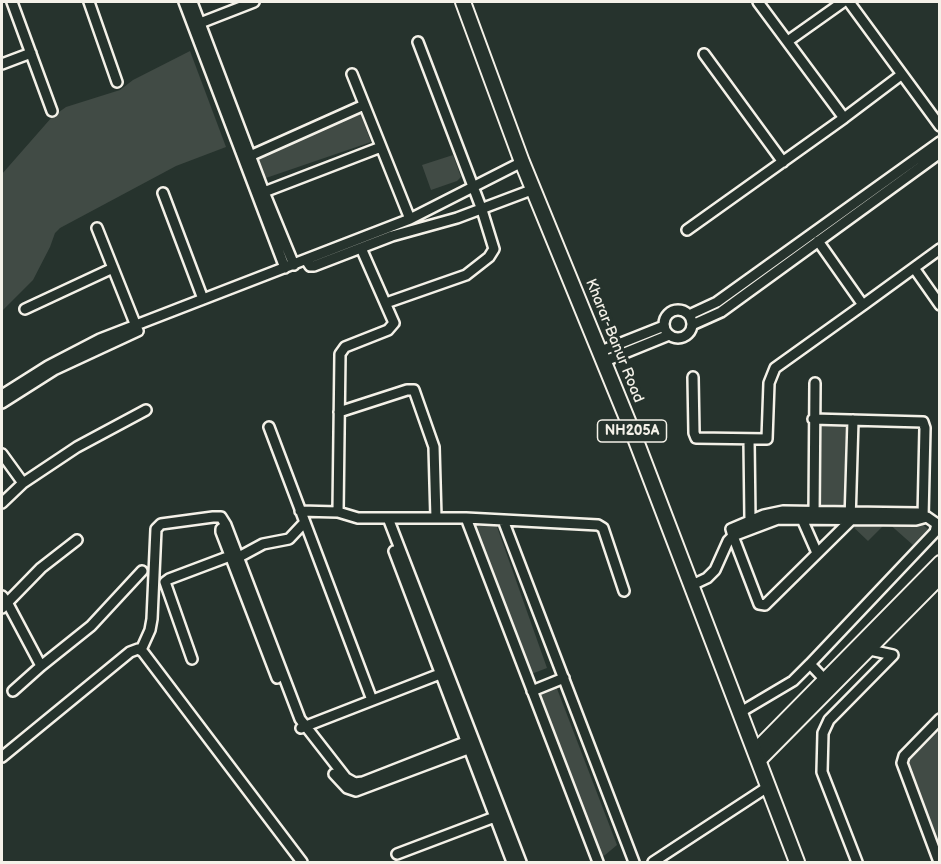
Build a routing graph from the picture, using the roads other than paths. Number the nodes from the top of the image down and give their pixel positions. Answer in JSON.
{"nodes":[{"id":1,"x":12,"y":2,"type":"edge"},
{"id":2,"x":89,"y":2,"type":"edge"},
{"id":3,"x":183,"y":2,"type":"edge"},
{"id":4,"x":192,"y":2,"type":"edge"},
{"id":5,"x":254,"y":2,"type":"edge"},
{"id":6,"x":463,"y":2,"type":"edge"},
{"id":7,"x":758,"y":2,"type":"edge"},
{"id":8,"x":843,"y":2,"type":"edge"},
{"id":9,"x":849,"y":2,"type":"edge"},
{"id":10,"x":197,"y":24,"type":"junction"},
{"id":11,"x":788,"y":41,"type":"junction"},
{"id":12,"x":418,"y":42,"type":"dead end"},
{"id":13,"x":31,"y":53,"type":"junction"},
{"id":14,"x":704,"y":54,"type":"dead end"},
{"id":15,"x":2,"y":64,"type":"edge"},
{"id":16,"x":352,"y":74,"type":"dead end"},
{"id":17,"x":901,"y":75,"type":"junction"},
{"id":18,"x":117,"y":82,"type":"dead end"},
{"id":19,"x":364,"y":105,"type":"junction"},
{"id":20,"x":52,"y":111,"type":"dead end"},
{"id":21,"x":844,"y":118,"type":"junction"},
{"id":22,"x":939,"y":126,"type":"edge"},
{"id":23,"x":939,"y":142,"type":"edge"},
{"id":24,"x":381,"y":147,"type":"junction"},
{"id":25,"x":939,"y":153,"type":"edge"},
{"id":26,"x":250,"y":156,"type":"junction"},
{"id":27,"x":522,"y":162,"type":"junction"},
{"id":28,"x":783,"y":162,"type":"junction"},
{"id":29,"x":473,"y":188,"type":"junction"},
{"id":30,"x":534,"y":189,"type":"junction"},
{"id":31,"x":264,"y":192,"type":"junction"},
{"id":32,"x":163,"y":193,"type":"dead end"},
{"id":33,"x":482,"y":210,"type":"junction"},
{"id":34,"x":410,"y":219,"type":"junction"},
{"id":35,"x":97,"y":228,"type":"dead end"},
{"id":36,"x":687,"y":230,"type":"dead end"},
{"id":37,"x":818,"y":241,"type":"junction"},
{"id":38,"x":361,"y":248,"type":"junction"},
{"id":39,"x":939,"y":249,"type":"edge"},
{"id":40,"x":306,"y":260,"type":"junction"},
{"id":41,"x":290,"y":266,"type":"junction"},
{"id":42,"x":113,"y":268,"type":"junction"},
{"id":43,"x":914,"y":268,"type":"junction"},
{"id":44,"x":203,"y":299,"type":"junction"},
{"id":45,"x":386,"y":303,"type":"junction"},
{"id":46,"x":862,"y":305,"type":"junction"},
{"id":47,"x":939,"y":305,"type":"edge"},
{"id":48,"x":25,"y":309,"type":"dead end"},
{"id":49,"x":689,"y":315,"type":"junction"},
{"id":50,"x":136,"y":324,"type":"junction"},
{"id":51,"x":692,"y":325,"type":"junction"},
{"id":52,"x":664,"y":326,"type":"junction"},
{"id":53,"x":669,"y":335,"type":"junction"},
{"id":54,"x":603,"y":356,"type":"junction"},
{"id":55,"x":693,"y":377,"type":"dead end"},
{"id":56,"x":815,"y":383,"type":"dead end"},
{"id":57,"x":2,"y":395,"type":"edge"},
{"id":58,"x":2,"y":403,"type":"edge"},
{"id":59,"x":146,"y":410,"type":"dead end"},
{"id":60,"x":339,"y":412,"type":"junction"},
{"id":61,"x":813,"y":419,"type":"junction"},
{"id":62,"x":853,"y":420,"type":"junction"},
{"id":63,"x":269,"y":427,"type":"dead end"},
{"id":64,"x":749,"y":440,"type":"junction"},
{"id":65,"x":2,"y":454,"type":"edge"},
{"id":66,"x":23,"y":483,"type":"junction"},
{"id":67,"x":2,"y":503,"type":"edge"},
{"id":68,"x":300,"y":511,"type":"junction"},
{"id":69,"x":338,"y":512,"type":"junction"},
{"id":70,"x":814,"y":515,"type":"junction"},
{"id":71,"x":850,"y":516,"type":"junction"},
{"id":72,"x":925,"y":517,"type":"junction"},
{"id":73,"x":385,"y":518,"type":"junction"},
{"id":74,"x":436,"y":518,"type":"junction"},
{"id":75,"x":466,"y":518,"type":"junction"},
{"id":76,"x":802,"y":519,"type":"junction"},
{"id":77,"x":503,"y":520,"type":"junction"},
{"id":78,"x":750,"y":520,"type":"junction"},
{"id":79,"x":304,"y":523,"type":"junction"},
{"id":80,"x":733,"y":536,"type":"junction"},
{"id":81,"x":77,"y":540,"type":"dead end"},
{"id":82,"x":817,"y":553,"type":"junction"},
{"id":83,"x":234,"y":556,"type":"junction"},
{"id":84,"x":939,"y":562,"type":"edge"},
{"id":85,"x":142,"y":572,"type":"dead end"},
{"id":86,"x":939,"y":578,"type":"edge"},
{"id":87,"x":690,"y":586,"type":"junction"},
{"id":88,"x":624,"y":591,"type":"dead end"},
{"id":89,"x":3,"y":602,"type":"edge"},
{"id":90,"x":141,"y":650,"type":"junction"},
{"id":91,"x":870,"y":650,"type":"junction"},
{"id":92,"x":192,"y":658,"type":"dead end"},
{"id":93,"x":810,"y":664,"type":"junction"},
{"id":94,"x":40,"y":666,"type":"junction"},
{"id":95,"x":444,"y":672,"type":"junction"},
{"id":96,"x":564,"y":678,"type":"junction"},
{"id":97,"x":825,"y":680,"type":"junction"},
{"id":98,"x":13,"y":691,"type":"dead end"},
{"id":99,"x":532,"y":691,"type":"junction"},
{"id":100,"x":372,"y":700,"type":"junction"},
{"id":101,"x":739,"y":713,"type":"junction"},
{"id":102,"x":939,"y":719,"type":"edge"},
{"id":103,"x":302,"y":728,"type":"junction"},
{"id":104,"x":471,"y":744,"type":"junction"},
{"id":105,"x":757,"y":756,"type":"junction"},
{"id":106,"x":2,"y":757,"type":"edge"},
{"id":107,"x":769,"y":786,"type":"junction"},
{"id":108,"x":499,"y":816,"type":"junction"},
{"id":109,"x":397,"y":855,"type":"dead end"},
{"id":110,"x":302,"y":862,"type":"edge"},
{"id":111,"x":512,"y":862,"type":"edge"},
{"id":112,"x":521,"y":862,"type":"edge"},
{"id":113,"x":598,"y":862,"type":"edge"},
{"id":114,"x":634,"y":862,"type":"edge"},
{"id":115,"x":653,"y":862,"type":"edge"},
{"id":116,"x":797,"y":862,"type":"edge"},
{"id":117,"x":857,"y":862,"type":"edge"},
{"id":118,"x":939,"y":862,"type":"edge"}],
"edges":[{"from":1,"to":13,"type":"street"},
{"from":2,"to":18,"type":"street"},
{"from":3,"to":10,"type":"street"},
{"from":4,"to":10,"type":"street"},
{"from":5,"to":10,"type":"street"},
{"from":6,"to":27,"type":"highway","name":"Kharar-Banur Road","number":"NH205A"},
{"from":7,"to":11,"type":"street"},
{"from":8,"to":11,"type":"street"},
{"from":9,"to":17,"type":"street"},
{"from":10,"to":26,"type":"street"},
{"from":10,"to":41,"type":"street"},
{"from":11,"to":21,"type":"street"},
{"from":12,"to":29,"type":"street"},
{"from":13,"to":15,"type":"street"},
{"from":13,"to":20,"type":"street"},
{"from":14,"to":28,"type":"street"},
{"from":16,"to":19,"type":"street"},
{"from":17,"to":21,"type":"street"},
{"from":17,"to":22,"type":"street"},
{"from":19,"to":24,"type":"street"},
{"from":19,"to":26,"type":"street"},
{"from":21,"to":28,"type":"street"},
{"from":23,"to":49,"type":"street"},
{"from":24,"to":31,"type":"street"},
{"from":24,"to":34,"type":"street"},
{"from":25,"to":37,"type":"street"},
{"from":26,"to":31,"type":"street"},
{"from":27,"to":29,"type":"street"},
{"from":27,"to":30,"type":"highway","name":"Kharar-Banur Road","number":"NH205A"},
{"from":28,"to":36,"type":"street"},
{"from":29,"to":33,"type":"street"},
{"from":29,"to":34,"type":"street"},
{"from":30,"to":33,"type":"street"},
{"from":30,"to":54,"type":"highway","name":"Kharar-Banur Road","number":"NH205A"},
{"from":31,"to":41,"type":"street"},
{"from":32,"to":44,"type":"street"},
{"from":33,"to":38,"type":"street"},
{"from":33,"to":45,"type":"street"},
{"from":34,"to":40,"type":"street"},
{"from":35,"to":42,"type":"street"},
{"from":37,"to":46,"type":"street"},
{"from":37,"to":51,"type":"street"},
{"from":38,"to":40,"type":"street"},
{"from":38,"to":45,"type":"street"},
{"from":39,"to":43,"type":"street"},
{"from":40,"to":41,"type":"street"},
{"from":41,"to":44,"type":"street"},
{"from":42,"to":48,"type":"street"},
{"from":42,"to":50,"type":"street"},
{"from":43,"to":46,"type":"street"},
{"from":43,"to":47,"type":"street"},
{"from":44,"to":50,"type":"street"},
{"from":45,"to":60,"type":"street"},
{"from":46,"to":64,"type":"street"},
{"from":49,"to":51,"type":"street"},
{"from":49,"to":52,"type":"street"},
{"from":50,"to":57,"type":"street"},
{"from":50,"to":58,"type":"street"},
{"from":51,"to":53,"type":"street"},
{"from":52,"to":53,"type":"street"},
{"from":52,"to":54,"type":"street"},
{"from":53,"to":54,"type":"street"},
{"from":54,"to":87,"type":"highway","name":"Kharar-Banur Road","number":"NH205A"},
{"from":55,"to":64,"type":"street"},
{"from":56,"to":61,"type":"street"},
{"from":59,"to":66,"type":"street"},
{"from":60,"to":69,"type":"street"},
{"from":60,"to":74,"type":"street"},
{"from":61,"to":62,"type":"street"},
{"from":61,"to":70,"type":"street"},
{"from":62,"to":71,"type":"street"},
{"from":62,"to":72,"type":"street"},
{"from":63,"to":68,"type":"street"},
{"from":64,"to":78,"type":"street"},
{"from":65,"to":66,"type":"street"},
{"from":66,"to":67,"type":"street"},
{"from":68,"to":69,"type":"street"},
{"from":68,"to":79,"type":"street"},
{"from":69,"to":73,"type":"street"},
{"from":70,"to":71,"type":"street"},
{"from":70,"to":76,"type":"street"},
{"from":70,"to":78,"type":"street"},
{"from":71,"to":72,"type":"street"},
{"from":71,"to":82,"type":"street"},
{"from":72,"to":93,"type":"street"},
{"from":73,"to":74,"type":"street"},
{"from":73,"to":95,"type":"street"},
{"from":74,"to":75,"type":"street"},
{"from":75,"to":77,"type":"street"},
{"from":75,"to":99,"type":"street"},
{"from":76,"to":80,"type":"street"},
{"from":76,"to":82,"type":"street"},
{"from":77,"to":88,"type":"street"},
{"from":77,"to":96,"type":"street"},
{"from":78,"to":80,"type":"street"},
{"from":79,"to":83,"type":"street"},
{"from":79,"to":100,"type":"street"},
{"from":80,"to":82,"type":"street"},
{"from":80,"to":87,"type":"street"},
{"from":81,"to":89,"type":"street"},
{"from":83,"to":90,"type":"street"},
{"from":83,"to":92,"type":"street"},
{"from":83,"to":103,"type":"street"},
{"from":84,"to":97,"type":"main road"},
{"from":85,"to":94,"type":"street"},
{"from":86,"to":91,"type":"main road"},
{"from":87,"to":101,"type":"highway","name":"Kharar-Banur Road","number":"NH205A"},
{"from":89,"to":94,"type":"street"},
{"from":90,"to":106,"type":"street"},
{"from":90,"to":110,"type":"street"},
{"from":91,"to":105,"type":"main road"},
{"from":91,"to":117,"type":"street"},
{"from":93,"to":97,"type":"street"},
{"from":93,"to":101,"type":"street"},
{"from":94,"to":98,"type":"street"},
{"from":95,"to":100,"type":"street"},
{"from":95,"to":104,"type":"street"},
{"from":96,"to":99,"type":"street"},
{"from":96,"to":114,"type":"street"},
{"from":97,"to":105,"type":"main road"},
{"from":99,"to":113,"type":"street"},
{"from":100,"to":103,"type":"street"},
{"from":101,"to":105,"type":"highway","name":"Kharar-Banur Road","number":"NH205A"},
{"from":102,"to":118,"type":"street"},
{"from":103,"to":104,"type":"street"},
{"from":104,"to":108,"type":"street"},
{"from":105,"to":107,"type":"highway","name":"Kharar-Banur Road","number":"NH205A"},
{"from":107,"to":115,"type":"street"},
{"from":107,"to":116,"type":"highway","name":"Kharar-Banur Road","number":"NH205A"},
{"from":108,"to":109,"type":"street"},
{"from":108,"to":111,"type":"street"},
{"from":108,"to":112,"type":"street"}]}
